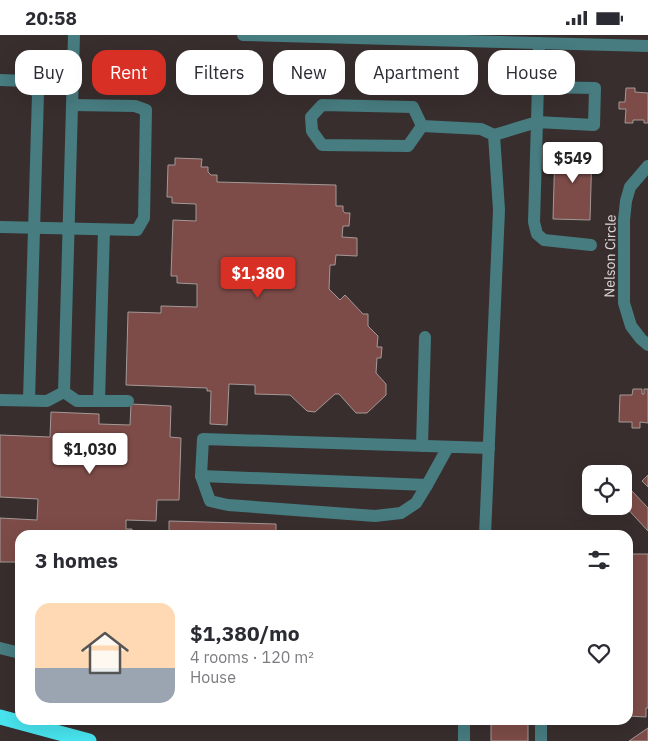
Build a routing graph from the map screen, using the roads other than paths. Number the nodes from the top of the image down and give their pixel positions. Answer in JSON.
{"nodes":[{"id":1,"x":74,"y":35,"type":"edge"},
{"id":2,"x":243,"y":35,"type":"edge"},
{"id":3,"x":539,"y":43,"type":"junction"},
{"id":4,"x":648,"y":46,"type":"edge"},
{"id":5,"x":539,"y":50,"type":"edge"},
{"id":6,"x":0,"y":80,"type":"edge"},
{"id":7,"x":575,"y":88,"type":"edge"},
{"id":8,"x":539,"y":95,"type":"edge"},
{"id":9,"x":72,"y":105,"type":"junction"},
{"id":10,"x":537,"y":122,"type":"junction"},
{"id":11,"x":422,"y":127,"type":"junction"},
{"id":12,"x":494,"y":135,"type":"junction"},
{"id":13,"x":648,"y":166,"type":"edge"},
{"id":14,"x":0,"y":227,"type":"edge"},
{"id":15,"x":34,"y":228,"type":"junction"},
{"id":16,"x":69,"y":229,"type":"junction"},
{"id":17,"x":104,"y":229,"type":"junction"},
{"id":18,"x":591,"y":245,"type":"dead end"},
{"id":19,"x":425,"y":337,"type":"dead end"},
{"id":20,"x":648,"y":345,"type":"edge"},
{"id":21,"x":64,"y":392,"type":"junction"},
{"id":22,"x":0,"y":400,"type":"edge"},
{"id":23,"x":29,"y":400,"type":"junction"},
{"id":24,"x":99,"y":401,"type":"junction"},
{"id":25,"x":128,"y":401,"type":"dead end"},
{"id":26,"x":422,"y":446,"type":"junction"},
{"id":27,"x":448,"y":447,"type":"junction"},
{"id":28,"x":489,"y":448,"type":"junction"},
{"id":29,"x":201,"y":476,"type":"junction"},
{"id":30,"x":427,"y":485,"type":"junction"},
{"id":31,"x":485,"y":530,"type":"edge"},
{"id":32,"x":0,"y":647,"type":"edge"},
{"id":33,"x":15,"y":652,"type":"edge"},
{"id":34,"x":0,"y":717,"type":"edge"},
{"id":35,"x":15,"y":721,"type":"edge"},
{"id":36,"x":30,"y":725,"type":"edge"},
{"id":37,"x":464,"y":725,"type":"edge"},
{"id":38,"x":541,"y":725,"type":"edge"},
{"id":39,"x":89,"y":741,"type":"edge"},
{"id":40,"x":464,"y":741,"type":"edge"},
{"id":41,"x":541,"y":741,"type":"edge"}],
"edges":[{"from":1,"to":9,"type":"street"},
{"from":2,"to":3,"type":"street"},
{"from":3,"to":4,"type":"street"},
{"from":3,"to":5,"type":"street"},
{"from":6,"to":15,"type":"street"},
{"from":7,"to":10,"type":"street"},
{"from":8,"to":10,"type":"street"},
{"from":9,"to":16,"type":"street"},
{"from":9,"to":17,"type":"street"},
{"from":10,"to":12,"type":"street"},
{"from":10,"to":18,"type":"street"},
{"from":11,"to":11,"type":"street"},
{"from":11,"to":12,"type":"street"},
{"from":12,"to":28,"type":"street"},
{"from":13,"to":20,"type":"street","name":"Nelson Circle"},
{"from":14,"to":15,"type":"street"},
{"from":15,"to":16,"type":"street"},
{"from":15,"to":23,"type":"street"},
{"from":16,"to":17,"type":"street"},
{"from":16,"to":21,"type":"street"},
{"from":17,"to":24,"type":"street"},
{"from":19,"to":26,"type":"street"},
{"from":21,"to":23,"type":"street"},
{"from":21,"to":24,"type":"street"},
{"from":22,"to":23,"type":"street"},
{"from":24,"to":25,"type":"street"},
{"from":26,"to":27,"type":"street"},
{"from":26,"to":29,"type":"street"},
{"from":27,"to":28,"type":"street"},
{"from":27,"to":30,"type":"street"},
{"from":28,"to":31,"type":"street"},
{"from":29,"to":30,"type":"street"},
{"from":29,"to":30,"type":"street"},
{"from":32,"to":33,"type":"street"},
{"from":34,"to":35,"type":"highway"},
{"from":36,"to":39,"type":"highway"},
{"from":37,"to":40,"type":"street"},
{"from":38,"to":41,"type":"street"}]}
